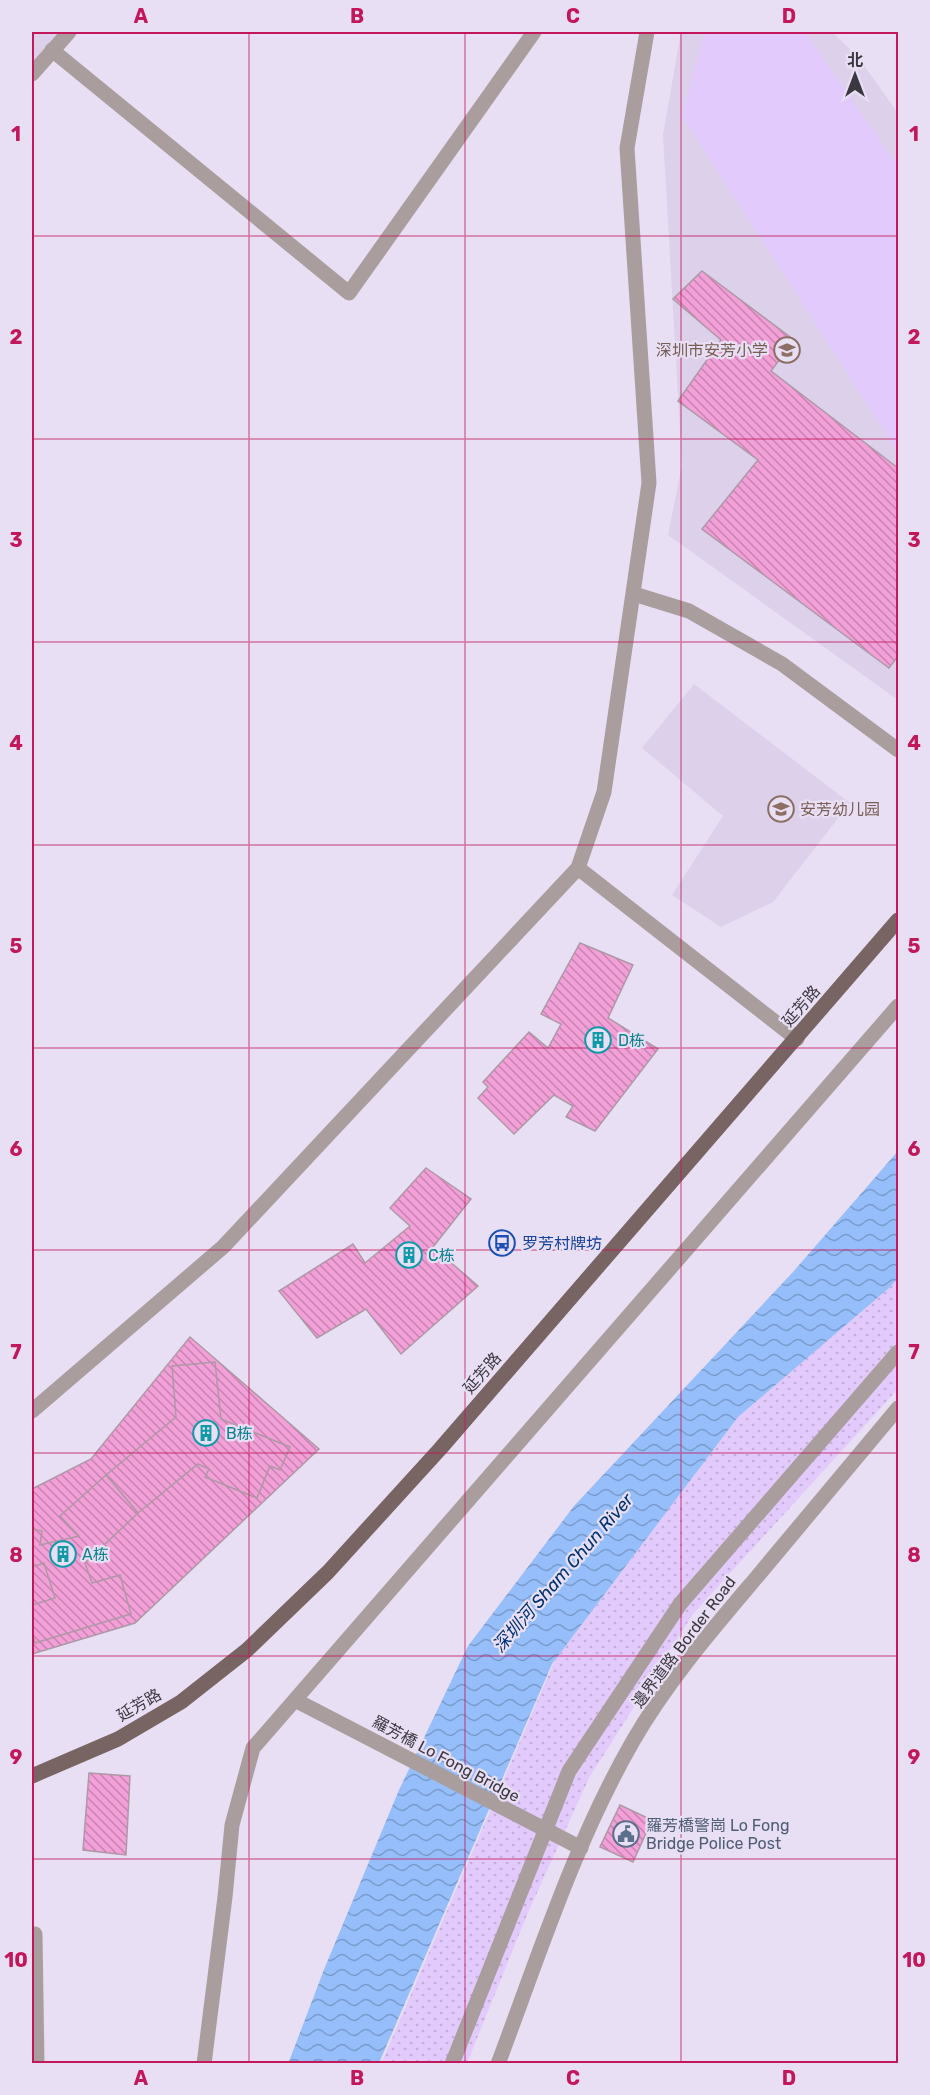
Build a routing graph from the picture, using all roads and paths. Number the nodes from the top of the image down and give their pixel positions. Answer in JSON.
{"nodes":[{"id":1,"x":69,"y":32,"type":"edge"},
{"id":2,"x":534,"y":32,"type":"edge"},
{"id":3,"x":647,"y":32,"type":"edge"},
{"id":4,"x":52,"y":50,"type":"junction"},
{"id":5,"x":32,"y":74,"type":"edge"},
{"id":6,"x":634,"y":594,"type":"junction"},
{"id":7,"x":898,"y":750,"type":"edge"},
{"id":8,"x":578,"y":868,"type":"junction"},
{"id":9,"x":898,"y":920,"type":"edge"},
{"id":10,"x":898,"y":1006,"type":"edge"},
{"id":11,"x":797,"y":1039,"type":"junction"},
{"id":12,"x":898,"y":1352,"type":"edge"},
{"id":13,"x":898,"y":1408,"type":"edge"},
{"id":14,"x":32,"y":1411,"type":"edge"},
{"id":15,"x":296,"y":1700,"type":"junction"},
{"id":16,"x":32,"y":1776,"type":"edge"},
{"id":17,"x":581,"y":1848,"type":"junction"},
{"id":18,"x":32,"y":1934,"type":"edge"},
{"id":19,"x":37,"y":2064,"type":"edge"},
{"id":20,"x":204,"y":2064,"type":"edge"},
{"id":21,"x":452,"y":2064,"type":"edge"},
{"id":22,"x":498,"y":2064,"type":"edge"}],
"edges":[{"from":1,"to":4,"type":"street"},
{"from":2,"to":4,"type":"street"},
{"from":3,"to":6,"type":"street"},
{"from":4,"to":5,"type":"street"},
{"from":6,"to":7,"type":"street"},
{"from":6,"to":8,"type":"street"},
{"from":8,"to":11,"type":"street"},
{"from":8,"to":14,"type":"street"},
{"from":9,"to":11,"type":"main road","name":"延芳路"},
{"from":10,"to":15,"type":"street"},
{"from":11,"to":16,"type":"main road","name":"延芳路"},
{"from":12,"to":21,"type":"street"},
{"from":13,"to":17,"type":"street","name":"邊界道路 Border Road"},
{"from":15,"to":17,"type":"street","name":"羅芳橋 Lo Fong Bridge","bridge":true},
{"from":15,"to":20,"type":"street"},
{"from":17,"to":22,"type":"street","name":"邊界道路 Border Road"},
{"from":18,"to":19,"type":"street"}]}
